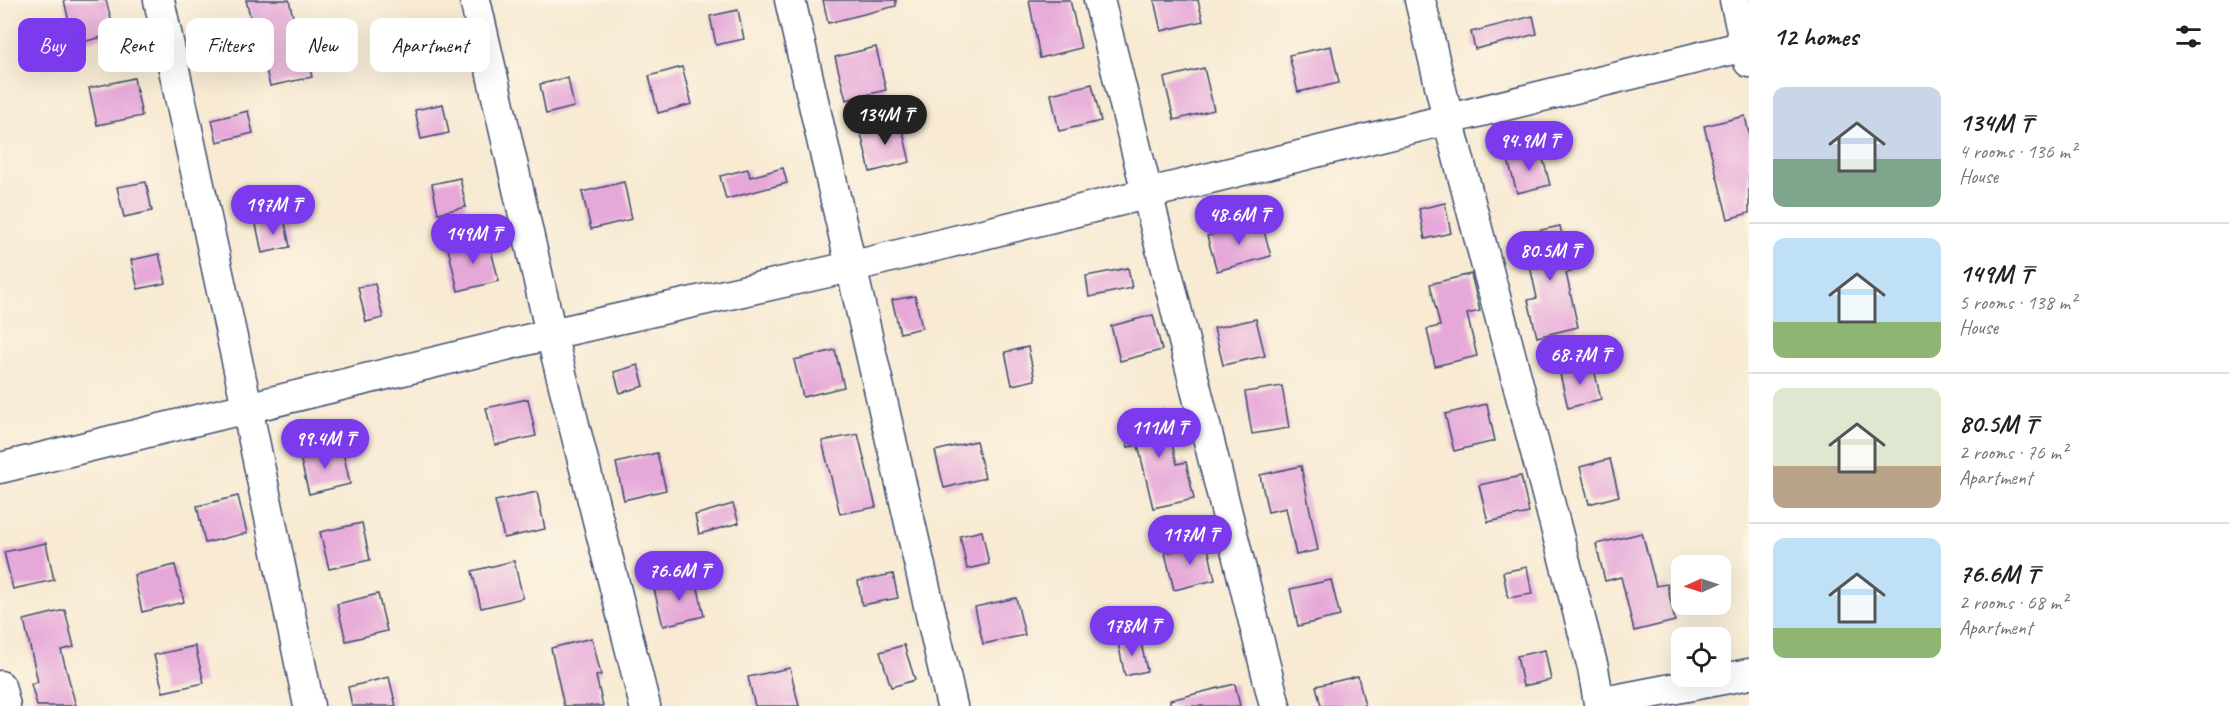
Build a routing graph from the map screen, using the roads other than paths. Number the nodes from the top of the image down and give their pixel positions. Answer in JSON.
{"nodes":[{"id":1,"x":159,"y":0,"type":"edge"},
{"id":2,"x":475,"y":0,"type":"edge"},
{"id":3,"x":790,"y":0,"type":"edge"},
{"id":4,"x":1099,"y":0,"type":"edge"},
{"id":5,"x":1420,"y":0,"type":"edge"},
{"id":6,"x":1735,"y":0,"type":"edge"},
{"id":7,"x":1748,"y":51,"type":"edge"},
{"id":8,"x":1448,"y":119,"type":"junction"},
{"id":9,"x":1146,"y":194,"type":"junction"},
{"id":10,"x":850,"y":267,"type":"junction"},
{"id":11,"x":551,"y":334,"type":"junction"},
{"id":12,"x":247,"y":407,"type":"junction"},
{"id":13,"x":0,"y":468,"type":"edge"},
{"id":14,"x":1749,"y":674,"type":"edge"},
{"id":15,"x":0,"y":686,"type":"edge"},
{"id":16,"x":1593,"y":705,"type":"edge"},
{"id":17,"x":5,"y":706,"type":"edge"},
{"id":18,"x":309,"y":706,"type":"edge"},
{"id":19,"x":645,"y":706,"type":"edge"},
{"id":20,"x":952,"y":706,"type":"edge"},
{"id":21,"x":1275,"y":706,"type":"edge"}],
"edges":[{"from":1,"to":12,"type":"street"},
{"from":2,"to":11,"type":"street"},
{"from":3,"to":10,"type":"street"},
{"from":4,"to":9,"type":"street"},
{"from":5,"to":8,"type":"street"},
{"from":6,"to":7,"type":"street"},
{"from":7,"to":8,"type":"street"},
{"from":8,"to":9,"type":"street"},
{"from":8,"to":16,"type":"street"},
{"from":9,"to":10,"type":"street"},
{"from":9,"to":21,"type":"street"},
{"from":10,"to":11,"type":"street"},
{"from":10,"to":20,"type":"street"},
{"from":11,"to":12,"type":"street"},
{"from":11,"to":19,"type":"street"},
{"from":12,"to":13,"type":"street"},
{"from":12,"to":18,"type":"street"},
{"from":14,"to":16,"type":"street"},
{"from":15,"to":17,"type":"street"}]}
